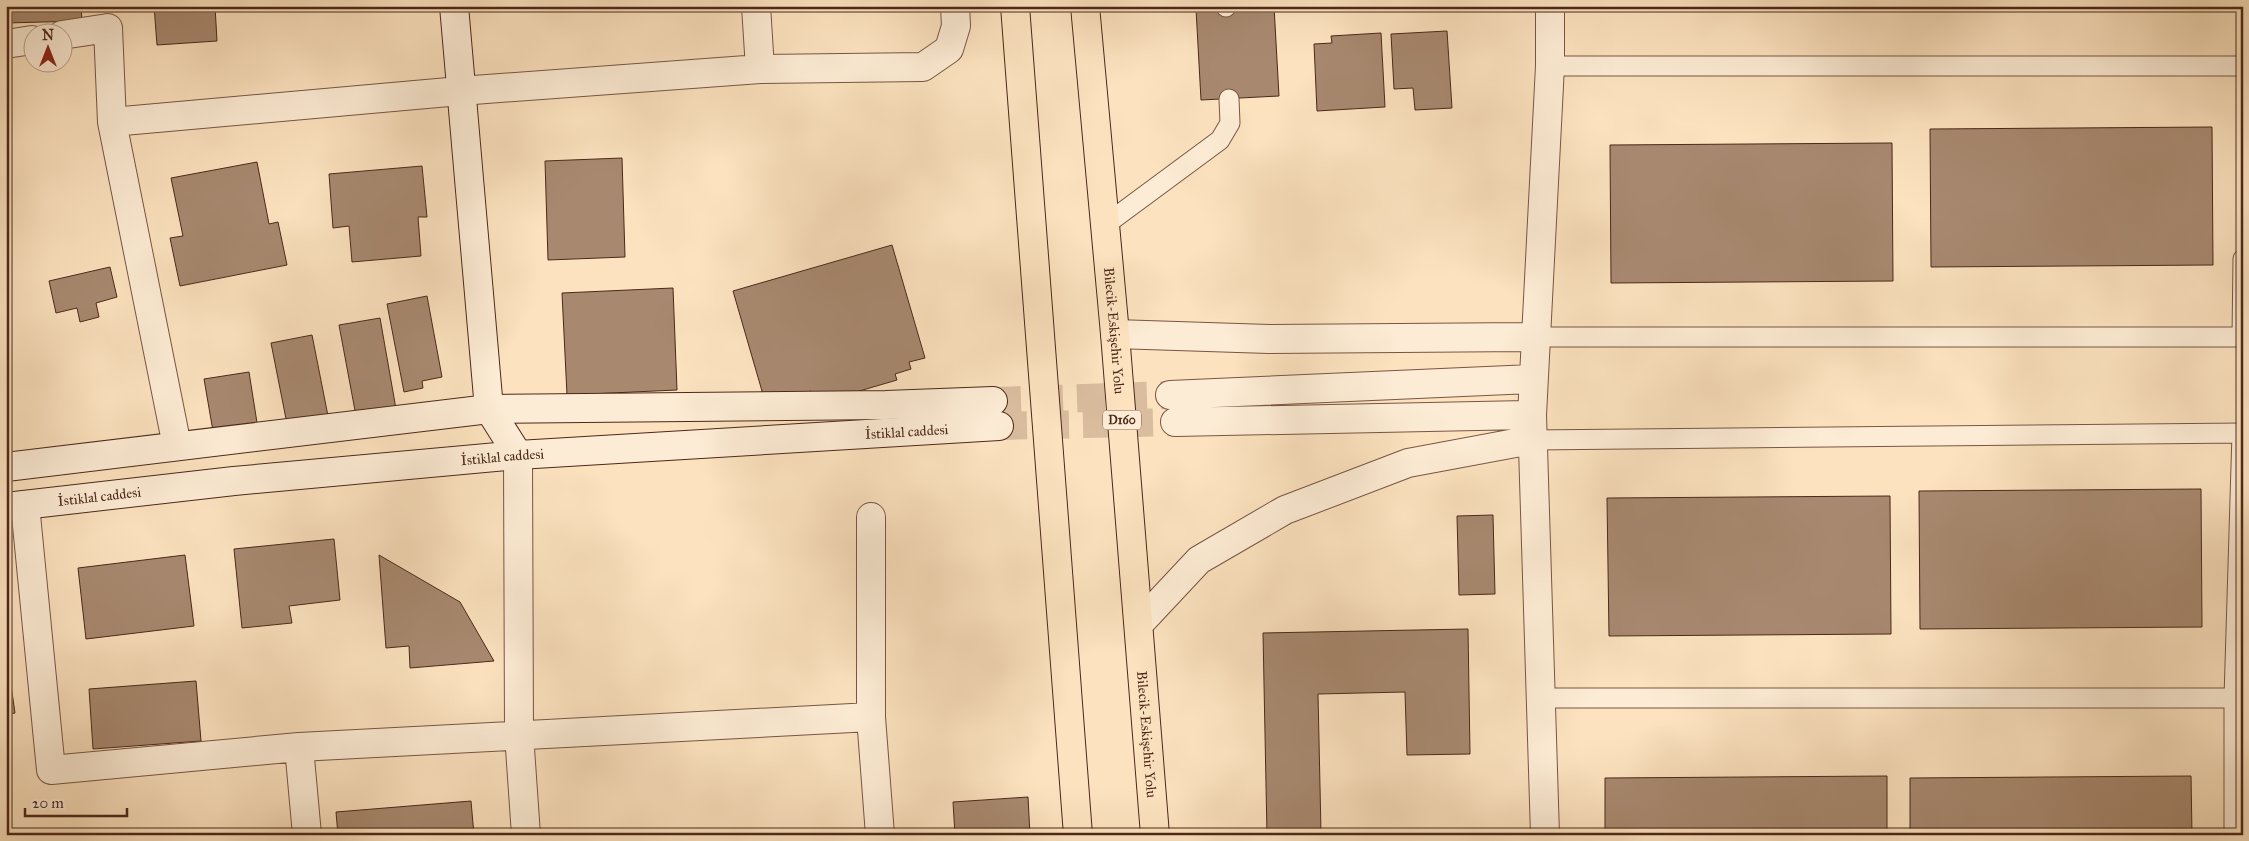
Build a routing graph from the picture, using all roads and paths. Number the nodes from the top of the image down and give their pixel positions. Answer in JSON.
{"nodes":[{"id":1,"x":454,"y":6,"type":"edge"},
{"id":2,"x":756,"y":6,"type":"edge"},
{"id":3,"x":955,"y":6,"type":"edge"},
{"id":4,"x":1015,"y":6,"type":"edge"},
{"id":5,"x":1085,"y":6,"type":"edge"},
{"id":6,"x":1550,"y":6,"type":"edge"},
{"id":7,"x":107,"y":17,"type":"edge"},
{"id":8,"x":72,"y":31,"type":"edge"},
{"id":9,"x":22,"y":42,"type":"edge"},
{"id":10,"x":6,"y":44,"type":"edge"},
{"id":11,"x":1550,"y":66,"type":"junction"},
{"id":12,"x":2243,"y":66,"type":"edge"},
{"id":13,"x":760,"y":69,"type":"junction"},
{"id":14,"x":460,"y":92,"type":"junction"},
{"id":15,"x":1230,"y":99,"type":"dead end"},
{"id":16,"x":112,"y":122,"type":"junction"},
{"id":17,"x":1105,"y":225,"type":"junction"},
{"id":18,"x":2243,"y":259,"type":"edge"},
{"id":19,"x":1115,"y":334,"type":"junction"},
{"id":20,"x":1536,"y":337,"type":"junction"},
{"id":21,"x":2243,"y":337,"type":"edge"},
{"id":22,"x":1533,"y":379,"type":"junction"},
{"id":23,"x":1170,"y":394,"type":"tunnel mouth"},
{"id":24,"x":489,"y":409,"type":"junction"},
{"id":25,"x":1175,"y":422,"type":"tunnel mouth"},
{"id":26,"x":1532,"y":427,"type":"junction"},
{"id":27,"x":2242,"y":433,"type":"edge"},
{"id":28,"x":177,"y":446,"type":"junction"},
{"id":29,"x":518,"y":455,"type":"junction"},
{"id":30,"x":6,"y":467,"type":"edge"},
{"id":31,"x":16,"y":506,"type":"edge"},
{"id":32,"x":871,"y":516,"type":"dead end"},
{"id":33,"x":1139,"y":624,"type":"junction"},
{"id":34,"x":1540,"y":698,"type":"junction"},
{"id":35,"x":2238,"y":698,"type":"edge"},
{"id":36,"x":871,"y":717,"type":"junction"},
{"id":37,"x":519,"y":734,"type":"junction"},
{"id":38,"x":299,"y":747,"type":"junction"},
{"id":39,"x":307,"y":835,"type":"edge"},
{"id":40,"x":526,"y":835,"type":"edge"},
{"id":41,"x":880,"y":835,"type":"edge"},
{"id":42,"x":1078,"y":835,"type":"edge"},
{"id":43,"x":1155,"y":835,"type":"edge"},
{"id":44,"x":1544,"y":835,"type":"edge"},
{"id":45,"x":2234,"y":835,"type":"edge"}],
"edges":[{"from":1,"to":14,"type":"street"},
{"from":2,"to":13,"type":"street"},
{"from":3,"to":13,"type":"street"},
{"from":4,"to":42,"type":"main road"},
{"from":5,"to":17,"type":"main road","name":"Bilecik-Eskişehir Yolu","number":"D160"},
{"from":6,"to":11,"type":"street"},
{"from":7,"to":8,"type":"street"},
{"from":7,"to":16,"type":"street"},
{"from":9,"to":10,"type":"street"},
{"from":11,"to":12,"type":"lane"},
{"from":11,"to":20,"type":"street"},
{"from":13,"to":14,"type":"street"},
{"from":14,"to":16,"type":"street"},
{"from":14,"to":24,"type":"street"},
{"from":15,"to":17,"type":"lane"},
{"from":16,"to":28,"type":"street"},
{"from":17,"to":19,"type":"main road","name":"Bilecik-Eskişehir Yolu","number":"D160"},
{"from":18,"to":21,"type":"lane"},
{"from":19,"to":20,"type":"street"},
{"from":19,"to":33,"type":"main road","name":"Bilecik-Eskişehir Yolu","number":"D160"},
{"from":20,"to":21,"type":"lane"},
{"from":20,"to":22,"type":"street"},
{"from":22,"to":23,"type":"street"},
{"from":22,"to":26,"type":"street"},
{"from":24,"to":28,"type":"street"},
{"from":24,"to":29,"type":"street"},
{"from":24,"to":29,"type":"street","name":"İstiklal caddesi"},
{"from":25,"to":26,"type":"street"},
{"from":26,"to":27,"type":"lane"},
{"from":26,"to":33,"type":"street"},
{"from":26,"to":34,"type":"street"},
{"from":27,"to":35,"type":"lane"},
{"from":28,"to":30,"type":"street"},
{"from":29,"to":31,"type":"street","name":"İstiklal caddesi"},
{"from":29,"to":37,"type":"street"},
{"from":31,"to":38,"type":"street"},
{"from":32,"to":36,"type":"street"},
{"from":33,"to":43,"type":"main road","name":"Bilecik-Eskişehir Yolu","number":"D160"},
{"from":34,"to":35,"type":"lane"},
{"from":34,"to":44,"type":"street"},
{"from":35,"to":45,"type":"lane"},
{"from":36,"to":37,"type":"street"},
{"from":36,"to":41,"type":"street"},
{"from":37,"to":38,"type":"street"},
{"from":37,"to":40,"type":"street"},
{"from":38,"to":39,"type":"street"}]}
